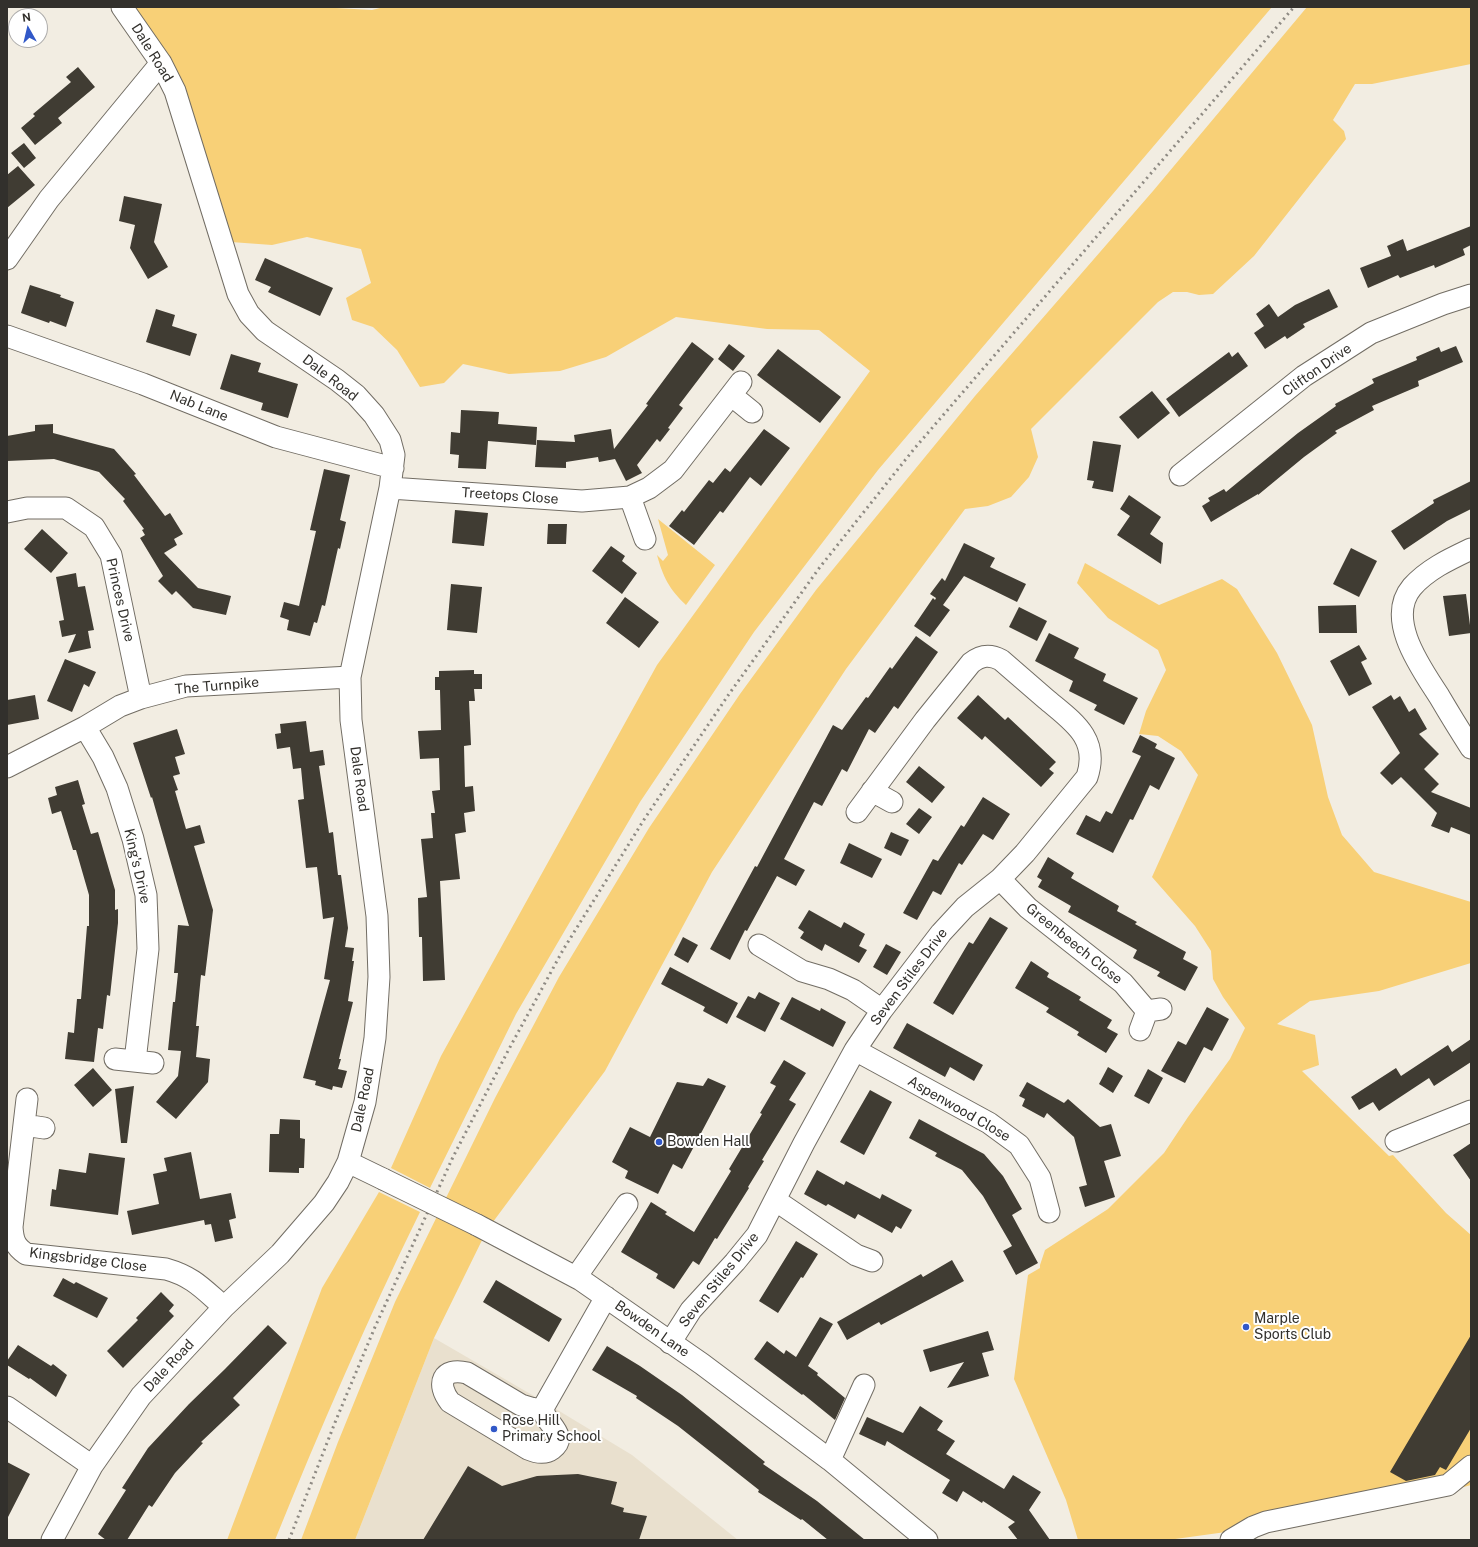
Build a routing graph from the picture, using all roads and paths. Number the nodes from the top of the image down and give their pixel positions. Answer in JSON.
{"nodes":[{"id":1,"x":122,"y":7,"type":"edge"},
{"id":2,"x":161,"y":62,"type":"junction"},
{"id":3,"x":7,"y":259,"type":"edge"},
{"id":4,"x":1471,"y":295,"type":"edge"},
{"id":5,"x":7,"y":336,"type":"edge"},
{"id":6,"x":752,"y":412,"type":"dead end"},
{"id":7,"x":393,"y":468,"type":"junction"},
{"id":8,"x":1180,"y":476,"type":"dead end"},
{"id":9,"x":390,"y":488,"type":"junction"},
{"id":10,"x":630,"y":497,"type":"junction"},
{"id":11,"x":7,"y":512,"type":"edge"},
{"id":12,"x":645,"y":539,"type":"dead end"},
{"id":13,"x":1471,"y":549,"type":"edge"},
{"id":14,"x":350,"y":677,"type":"junction"},
{"id":15,"x":141,"y":698,"type":"junction"},
{"id":16,"x":85,"y":727,"type":"junction"},
{"id":17,"x":1471,"y":748,"type":"edge"},
{"id":18,"x":7,"y":767,"type":"edge"},
{"id":19,"x":872,"y":790,"type":"junction"},
{"id":20,"x":892,"y":802,"type":"dead end"},
{"id":21,"x":858,"y":812,"type":"dead end"},
{"id":22,"x":1000,"y":879,"type":"junction"},
{"id":23,"x":758,"y":946,"type":"dead end"},
{"id":24,"x":882,"y":1010,"type":"junction"},
{"id":25,"x":1150,"y":1017,"type":"dead end"},
{"id":26,"x":855,"y":1050,"type":"junction"},
{"id":27,"x":134,"y":1061,"type":"dead end"},
{"id":28,"x":27,"y":1099,"type":"dead end"},
{"id":29,"x":1471,"y":1111,"type":"edge"},
{"id":30,"x":1396,"y":1141,"type":"dead end"},
{"id":31,"x":348,"y":1162,"type":"junction"},
{"id":32,"x":776,"y":1200,"type":"junction"},
{"id":33,"x":627,"y":1204,"type":"dead end"},
{"id":34,"x":1049,"y":1212,"type":"dead end"},
{"id":35,"x":872,"y":1261,"type":"dead end"},
{"id":36,"x":576,"y":1277,"type":"junction"},
{"id":37,"x":606,"y":1298,"type":"junction"},
{"id":38,"x":224,"y":1307,"type":"junction"},
{"id":39,"x":670,"y":1343,"type":"junction"},
{"id":40,"x":864,"y":1385,"type":"dead end"},
{"id":41,"x":545,"y":1405,"type":"junction"},
{"id":42,"x":7,"y":1406,"type":"edge"},
{"id":43,"x":830,"y":1460,"type":"junction"},
{"id":44,"x":92,"y":1466,"type":"junction"},
{"id":45,"x":1471,"y":1466,"type":"edge"},
{"id":46,"x":52,"y":1540,"type":"edge"},
{"id":47,"x":927,"y":1540,"type":"edge"},
{"id":48,"x":1231,"y":1540,"type":"edge"}],
"edges":[{"from":1,"to":2,"type":"street","name":"Dale Road"},
{"from":2,"to":3,"type":"street"},
{"from":2,"to":7,"type":"street","name":"Dale Road"},
{"from":4,"to":8,"type":"street","name":"Clifton Drive"},
{"from":5,"to":7,"type":"street","name":"Nab Lane"},
{"from":6,"to":10,"type":"street","name":"Treetops Close"},
{"from":7,"to":9,"type":"street","name":"Dale Road"},
{"from":9,"to":10,"type":"street","name":"Treetops Close"},
{"from":9,"to":14,"type":"street","name":"Dale Road"},
{"from":10,"to":12,"type":"street"},
{"from":11,"to":15,"type":"street","name":"Princes Drive"},
{"from":13,"to":17,"type":"street"},
{"from":14,"to":15,"type":"street","name":"The Turnpike"},
{"from":14,"to":31,"type":"street","name":"Dale Road"},
{"from":15,"to":16,"type":"street","name":"The Turnpike"},
{"from":16,"to":18,"type":"street","name":"The Turnpike"},
{"from":16,"to":27,"type":"street","name":"King's Drive"},
{"from":19,"to":20,"type":"street"},
{"from":19,"to":21,"type":"street","name":"Seven Stiles Drive"},
{"from":19,"to":22,"type":"street","name":"Seven Stiles Drive"},
{"from":22,"to":24,"type":"street","name":"Seven Stiles Drive"},
{"from":22,"to":25,"type":"street","name":"Greenbeech Close"},
{"from":23,"to":24,"type":"street"},
{"from":24,"to":26,"type":"street","name":"Seven Stiles Drive"},
{"from":26,"to":32,"type":"street","name":"Seven Stiles Drive"},
{"from":26,"to":34,"type":"street","name":"Aspenwood Close"},
{"from":28,"to":38,"type":"street","name":"Kingsbridge Close"},
{"from":29,"to":30,"type":"street"},
{"from":31,"to":36,"type":"street","name":"Bowden Lane","bridge":true},
{"from":31,"to":38,"type":"street","name":"Dale Road"},
{"from":32,"to":35,"type":"street"},
{"from":32,"to":39,"type":"street","name":"Seven Stiles Drive"},
{"from":33,"to":36,"type":"street"},
{"from":36,"to":37,"type":"street","name":"Bowden Lane"},
{"from":37,"to":39,"type":"street","name":"Bowden Lane"},
{"from":37,"to":41,"type":"street"},
{"from":38,"to":44,"type":"street","name":"Dale Road"},
{"from":39,"to":43,"type":"street","name":"Bowden Lane"},
{"from":40,"to":43,"type":"street"},
{"from":41,"to":41,"type":"street"},
{"from":42,"to":44,"type":"street"},
{"from":43,"to":47,"type":"street","name":"Bowden Lane"},
{"from":44,"to":46,"type":"street","name":"Dale Road"},
{"from":45,"to":48,"type":"street"}]}
